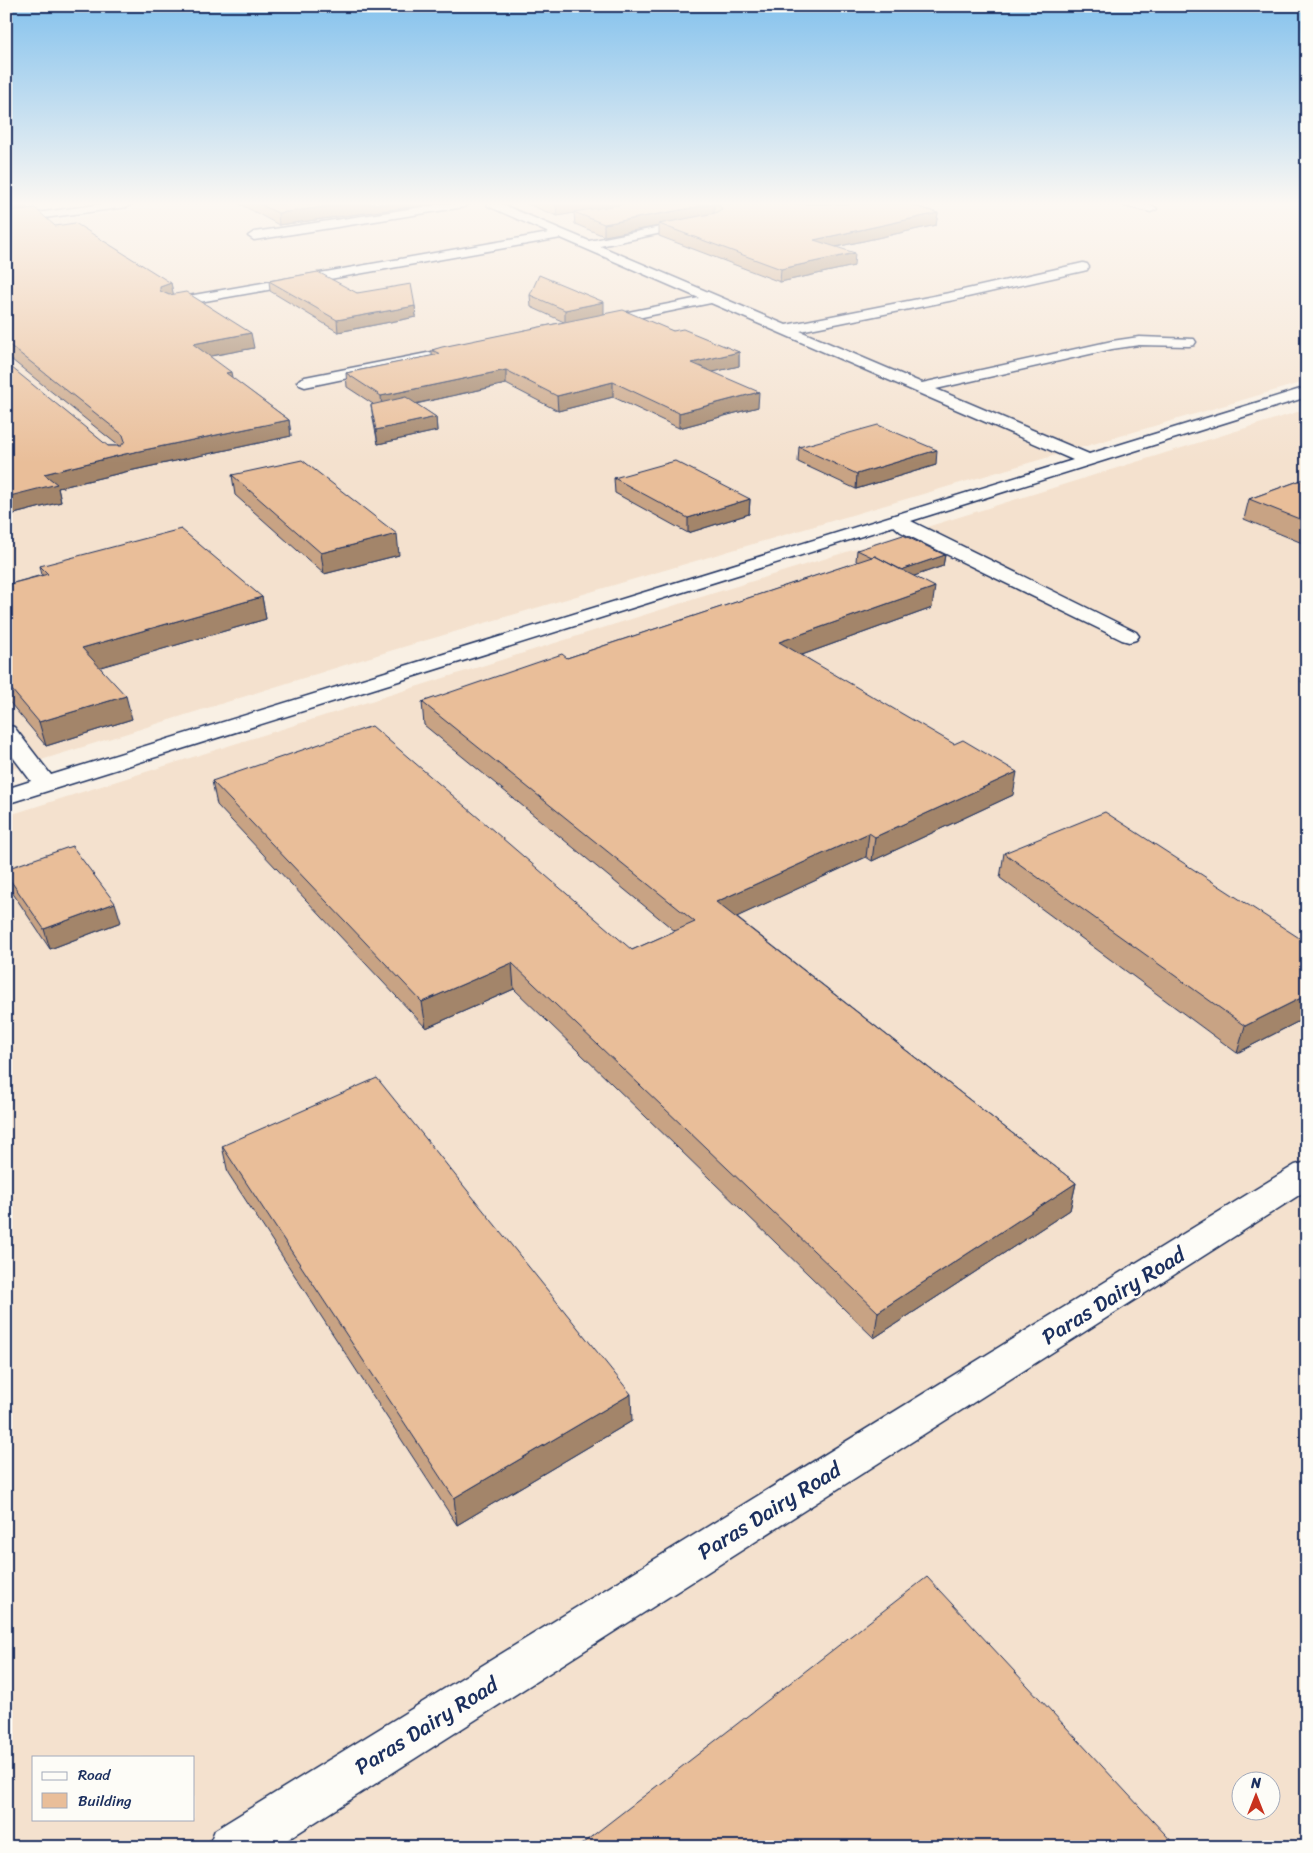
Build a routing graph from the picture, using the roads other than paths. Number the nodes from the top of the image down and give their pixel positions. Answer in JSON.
{"nodes":[{"id":1,"x":236,"y":290,"type":"edge"},
{"id":2,"x":693,"y":290,"type":"edge"},
{"id":3,"x":979,"y":290,"type":"edge"},
{"id":4,"x":712,"y":299,"type":"junction"},
{"id":5,"x":171,"y":303,"type":"edge"},
{"id":6,"x":586,"y":324,"type":"edge"},
{"id":7,"x":784,"y":330,"type":"junction"},
{"id":8,"x":1189,"y":342,"type":"dead end"},
{"id":9,"x":480,"y":346,"type":"edge"},
{"id":10,"x":305,"y":382,"type":"dead end"},
{"id":11,"x":920,"y":388,"type":"junction"},
{"id":12,"x":1307,"y":392,"type":"edge"},
{"id":13,"x":1088,"y":460,"type":"junction"},
{"id":14,"x":896,"y":519,"type":"junction"},
{"id":15,"x":1129,"y":636,"type":"dead end"},
{"id":16,"x":6,"y":732,"type":"edge"},
{"id":17,"x":46,"y":785,"type":"junction"},
{"id":18,"x":6,"y":797,"type":"edge"},
{"id":19,"x":1307,"y":1174,"type":"edge"},
{"id":20,"x":232,"y":1847,"type":"edge"}],
"edges":[{"from":1,"to":5,"type":"street"},
{"from":2,"to":4,"type":"street"},
{"from":3,"to":7,"type":"street"},
{"from":4,"to":6,"type":"street"},
{"from":4,"to":7,"type":"street"},
{"from":7,"to":11,"type":"street"},
{"from":8,"to":11,"type":"street"},
{"from":9,"to":10,"type":"street"},
{"from":11,"to":13,"type":"street"},
{"from":12,"to":13,"type":"street"},
{"from":13,"to":14,"type":"street"},
{"from":14,"to":15,"type":"street"},
{"from":14,"to":17,"type":"street"},
{"from":16,"to":17,"type":"street"},
{"from":17,"to":18,"type":"street"},
{"from":19,"to":20,"type":"street","name":"Paras Dairy Road"}]}
